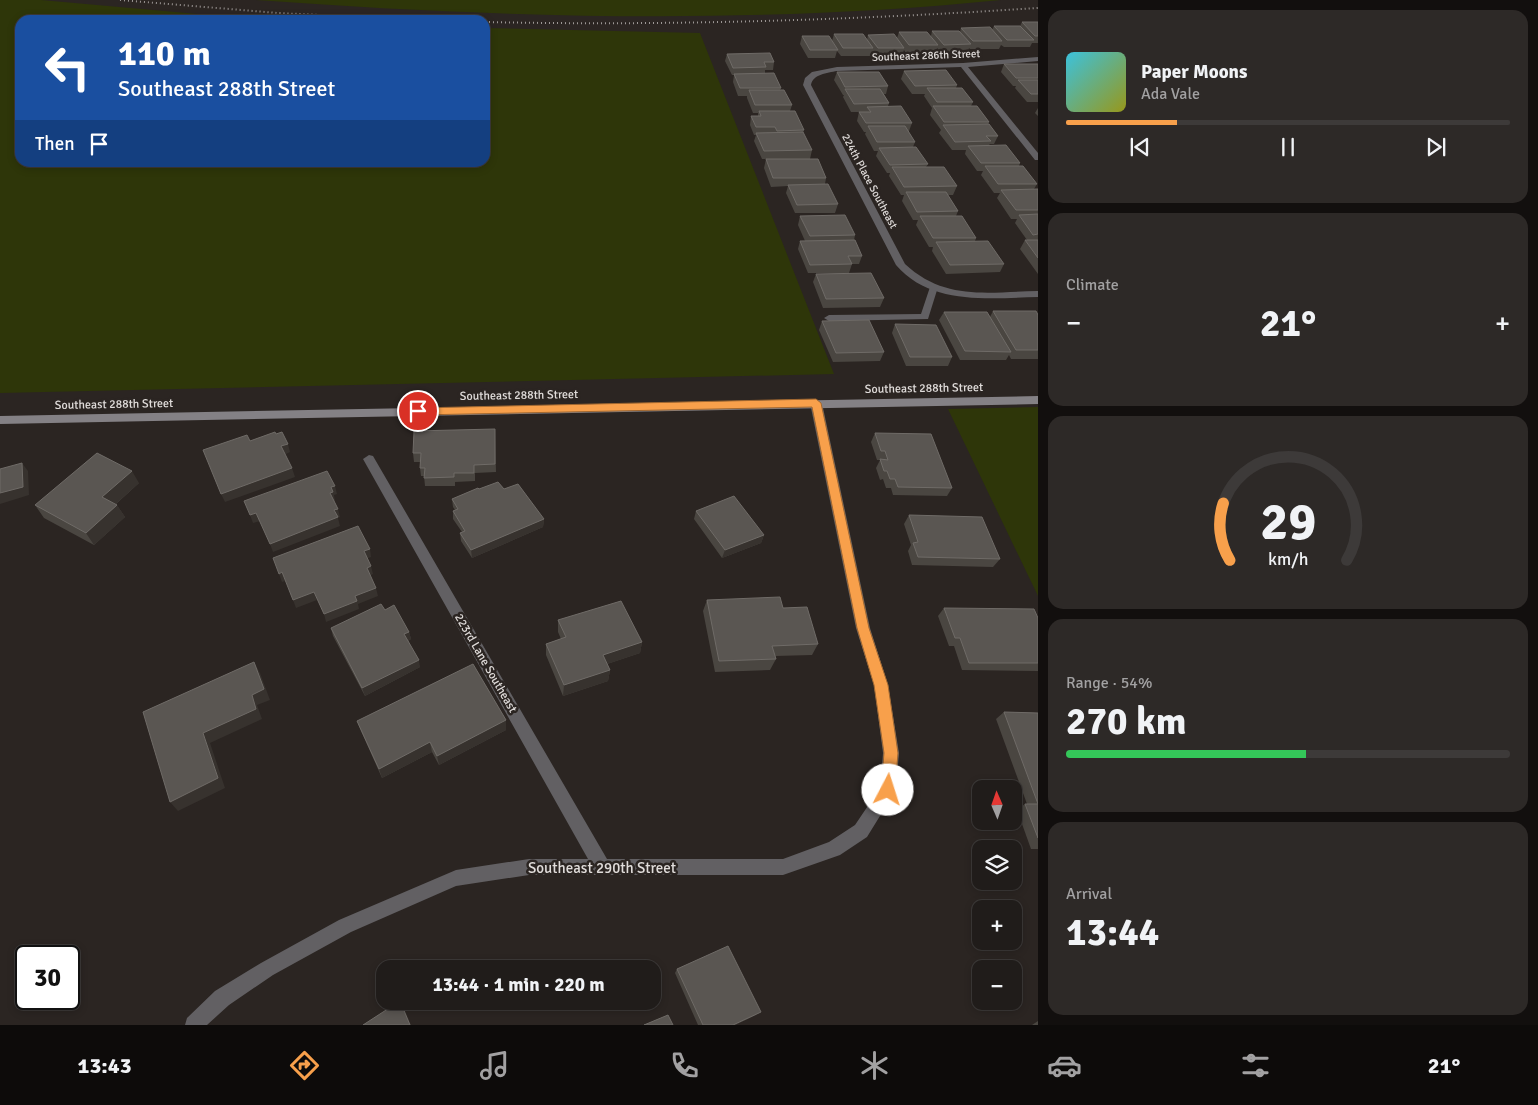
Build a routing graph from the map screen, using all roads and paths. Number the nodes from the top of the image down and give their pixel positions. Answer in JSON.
{"nodes":[{"id":1,"x":1038,"y":59,"type":"edge"},
{"id":2,"x":963,"y":66,"type":"junction"},
{"id":3,"x":815,"y":74,"type":"joint"},
{"id":4,"x":1038,"y":158,"type":"edge"},
{"id":5,"x":934,"y":287,"type":"junction"},
{"id":6,"x":1038,"y":294,"type":"edge"},
{"id":7,"x":829,"y":318,"type":"dead end"},
{"id":8,"x":1038,"y":400,"type":"edge"},
{"id":9,"x":816,"y":403,"type":"junction"},
{"id":10,"x":0,"y":420,"type":"edge"},
{"id":11,"x":369,"y":459,"type":"dead end"},
{"id":12,"x":603,"y":868,"type":"junction"},
{"id":13,"x":194,"y":1025,"type":"edge"}],
"edges":[{"from":1,"to":2,"type":"street","name":"Southeast 286th Street"},
{"from":2,"to":3,"type":"street","name":"Southeast 286th Street"},
{"from":2,"to":4,"type":"street"},
{"from":3,"to":5,"type":"street","name":"224th Place Southeast"},
{"from":5,"to":6,"type":"street"},
{"from":5,"to":7,"type":"lane"},
{"from":8,"to":9,"type":"street","name":"Southeast 288th Street"},
{"from":9,"to":10,"type":"street","name":"Southeast 288th Street"},
{"from":9,"to":12,"type":"street","name":"Southeast 290th Street"},
{"from":11,"to":12,"type":"street","name":"223rd Lane Southeast"},
{"from":12,"to":13,"type":"street","name":"Southeast 290th Street"}]}
